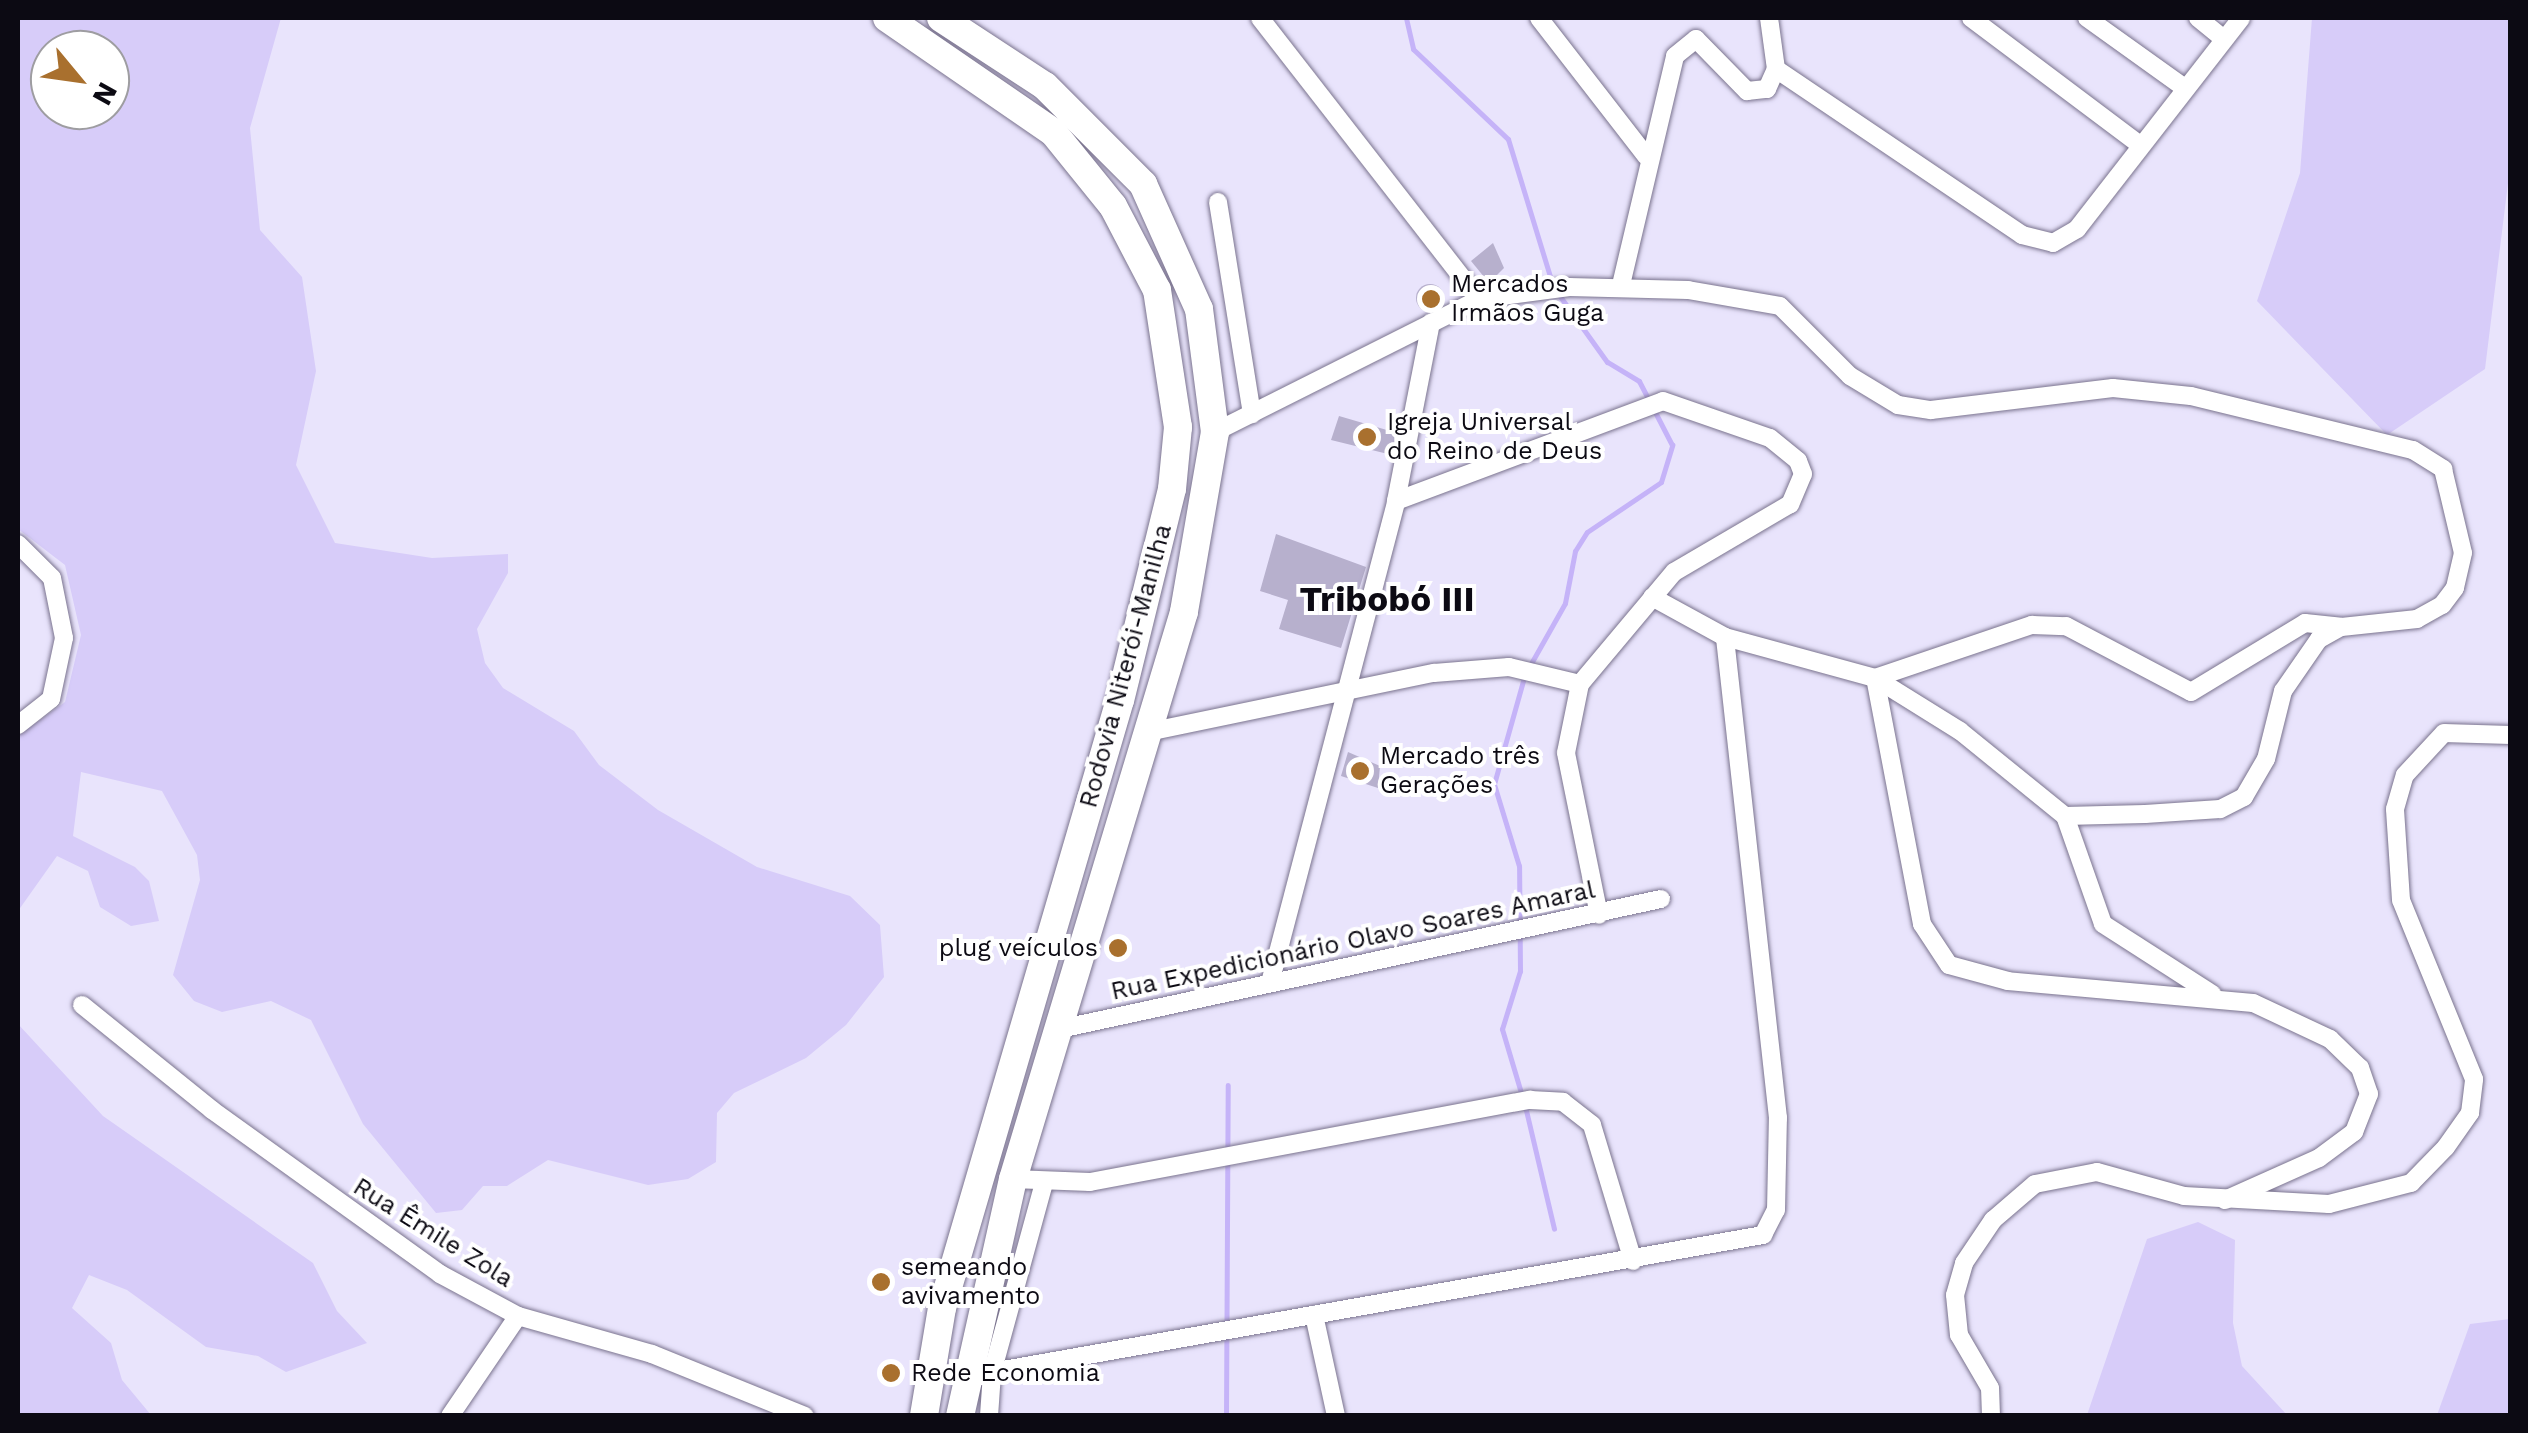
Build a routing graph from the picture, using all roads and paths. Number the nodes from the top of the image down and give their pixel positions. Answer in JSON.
{"nodes":[{"id":1,"x":886,"y":18,"type":"edge"},
{"id":2,"x":941,"y":18,"type":"edge"},
{"id":3,"x":1260,"y":18,"type":"edge"},
{"id":4,"x":1539,"y":18,"type":"edge"},
{"id":5,"x":1769,"y":18,"type":"edge"},
{"id":6,"x":1970,"y":18,"type":"edge"},
{"id":7,"x":2087,"y":18,"type":"edge"},
{"id":8,"x":2198,"y":18,"type":"edge"},
{"id":9,"x":2241,"y":18,"type":"edge"},
{"id":10,"x":2223,"y":38,"type":"junction"},
{"id":11,"x":1776,"y":69,"type":"junction"},
{"id":12,"x":2182,"y":86,"type":"junction"},
{"id":13,"x":2140,"y":144,"type":"junction"},
{"id":14,"x":1646,"y":156,"type":"junction"},
{"id":15,"x":1218,"y":202,"type":"dead end"},
{"id":16,"x":1622,"y":285,"type":"junction"},
{"id":17,"x":1480,"y":299,"type":"junction"},
{"id":18,"x":1431,"y":322,"type":"junction"},
{"id":19,"x":1252,"y":414,"type":"junction"},
{"id":20,"x":1215,"y":432,"type":"junction"},
{"id":21,"x":1396,"y":502,"type":"junction"},
{"id":22,"x":18,"y":544,"type":"edge"},
{"id":23,"x":1652,"y":597,"type":"junction"},
{"id":24,"x":2341,"y":627,"type":"junction"},
{"id":25,"x":1726,"y":637,"type":"junction"},
{"id":26,"x":1874,"y":678,"type":"junction"},
{"id":27,"x":1580,"y":684,"type":"junction"},
{"id":28,"x":1346,"y":686,"type":"junction"},
{"id":29,"x":18,"y":725,"type":"edge"},
{"id":30,"x":1148,"y":732,"type":"junction"},
{"id":31,"x":2510,"y":735,"type":"edge"},
{"id":32,"x":2065,"y":816,"type":"junction"},
{"id":33,"x":1661,"y":899,"type":"dead end"},
{"id":34,"x":1599,"y":915,"type":"junction"},
{"id":35,"x":1271,"y":979,"type":"junction"},
{"id":36,"x":2214,"y":995,"type":"junction"},
{"id":37,"x":82,"y":1005,"type":"dead end"},
{"id":38,"x":1055,"y":1030,"type":"junction"},
{"id":39,"x":1013,"y":1179,"type":"junction"},
{"id":40,"x":1044,"y":1183,"type":"junction"},
{"id":41,"x":2225,"y":1200,"type":"junction"},
{"id":42,"x":1633,"y":1261,"type":"junction"},
{"id":43,"x":518,"y":1316,"type":"junction"},
{"id":44,"x":1314,"y":1316,"type":"junction"},
{"id":45,"x":978,"y":1375,"type":"junction"},
{"id":46,"x":450,"y":1416,"type":"edge"},
{"id":47,"x":805,"y":1416,"type":"edge"},
{"id":48,"x":924,"y":1416,"type":"edge"},
{"id":49,"x":960,"y":1416,"type":"edge"},
{"id":50,"x":989,"y":1416,"type":"edge"},
{"id":51,"x":1336,"y":1416,"type":"edge"},
{"id":52,"x":1990,"y":1416,"type":"edge"}],
"edges":[{"from":1,"to":48,"type":"highway","name":"Rodovia Niterói-Manilha"},
{"from":2,"to":20,"type":"highway","name":"Rodovia Niterói-Manilha"},
{"from":3,"to":17,"type":"street"},
{"from":4,"to":14,"type":"street"},
{"from":5,"to":11,"type":"street"},
{"from":6,"to":13,"type":"street"},
{"from":7,"to":12,"type":"street"},
{"from":8,"to":10,"type":"street"},
{"from":9,"to":10,"type":"street"},
{"from":10,"to":12,"type":"street"},
{"from":11,"to":13,"type":"street"},
{"from":11,"to":14,"type":"street"},
{"from":12,"to":13,"type":"street"},
{"from":14,"to":16,"type":"street"},
{"from":15,"to":19,"type":"street"},
{"from":16,"to":17,"type":"street"},
{"from":16,"to":24,"type":"street"},
{"from":17,"to":18,"type":"street"},
{"from":18,"to":19,"type":"street"},
{"from":18,"to":21,"type":"street"},
{"from":19,"to":20,"type":"street"},
{"from":20,"to":30,"type":"highway","name":"Rodovia Niterói-Manilha"},
{"from":21,"to":23,"type":"street"},
{"from":21,"to":28,"type":"street"},
{"from":22,"to":29,"type":"street"},
{"from":23,"to":25,"type":"street"},
{"from":23,"to":27,"type":"street"},
{"from":24,"to":26,"type":"street"},
{"from":24,"to":32,"type":"street"},
{"from":25,"to":26,"type":"street"},
{"from":25,"to":42,"type":"street"},
{"from":26,"to":32,"type":"street"},
{"from":26,"to":36,"type":"street"},
{"from":27,"to":28,"type":"street"},
{"from":27,"to":34,"type":"street"},
{"from":28,"to":30,"type":"street"},
{"from":28,"to":35,"type":"street"},
{"from":30,"to":38,"type":"highway","name":"Rodovia Niterói-Manilha"},
{"from":31,"to":41,"type":"street"},
{"from":32,"to":36,"type":"street"},
{"from":33,"to":34,"type":"street","name":"Rua Expedicionário Olavo Soares Amaral"},
{"from":34,"to":35,"type":"street","name":"Rua Expedicionário Olavo Soares Amaral"},
{"from":35,"to":38,"type":"street","name":"Rua Expedicionário Olavo Soares Amaral"},
{"from":36,"to":41,"type":"street"},
{"from":37,"to":43,"type":"street","name":"Rua Êmile Zola"},
{"from":38,"to":39,"type":"highway","name":"Rodovia Niterói-Manilha"},
{"from":39,"to":40,"type":"street"},
{"from":39,"to":45,"type":"highway","name":"Rodovia Niterói-Manilha"},
{"from":40,"to":42,"type":"street"},
{"from":40,"to":45,"type":"street"},
{"from":41,"to":52,"type":"street"},
{"from":42,"to":44,"type":"street"},
{"from":43,"to":46,"type":"street"},
{"from":43,"to":47,"type":"street","name":"Rua Êmile Zola"},
{"from":44,"to":45,"type":"street"},
{"from":44,"to":51,"type":"street"},
{"from":45,"to":49,"type":"highway","name":"Rodovia Niterói-Manilha"},
{"from":45,"to":50,"type":"street"}]}
